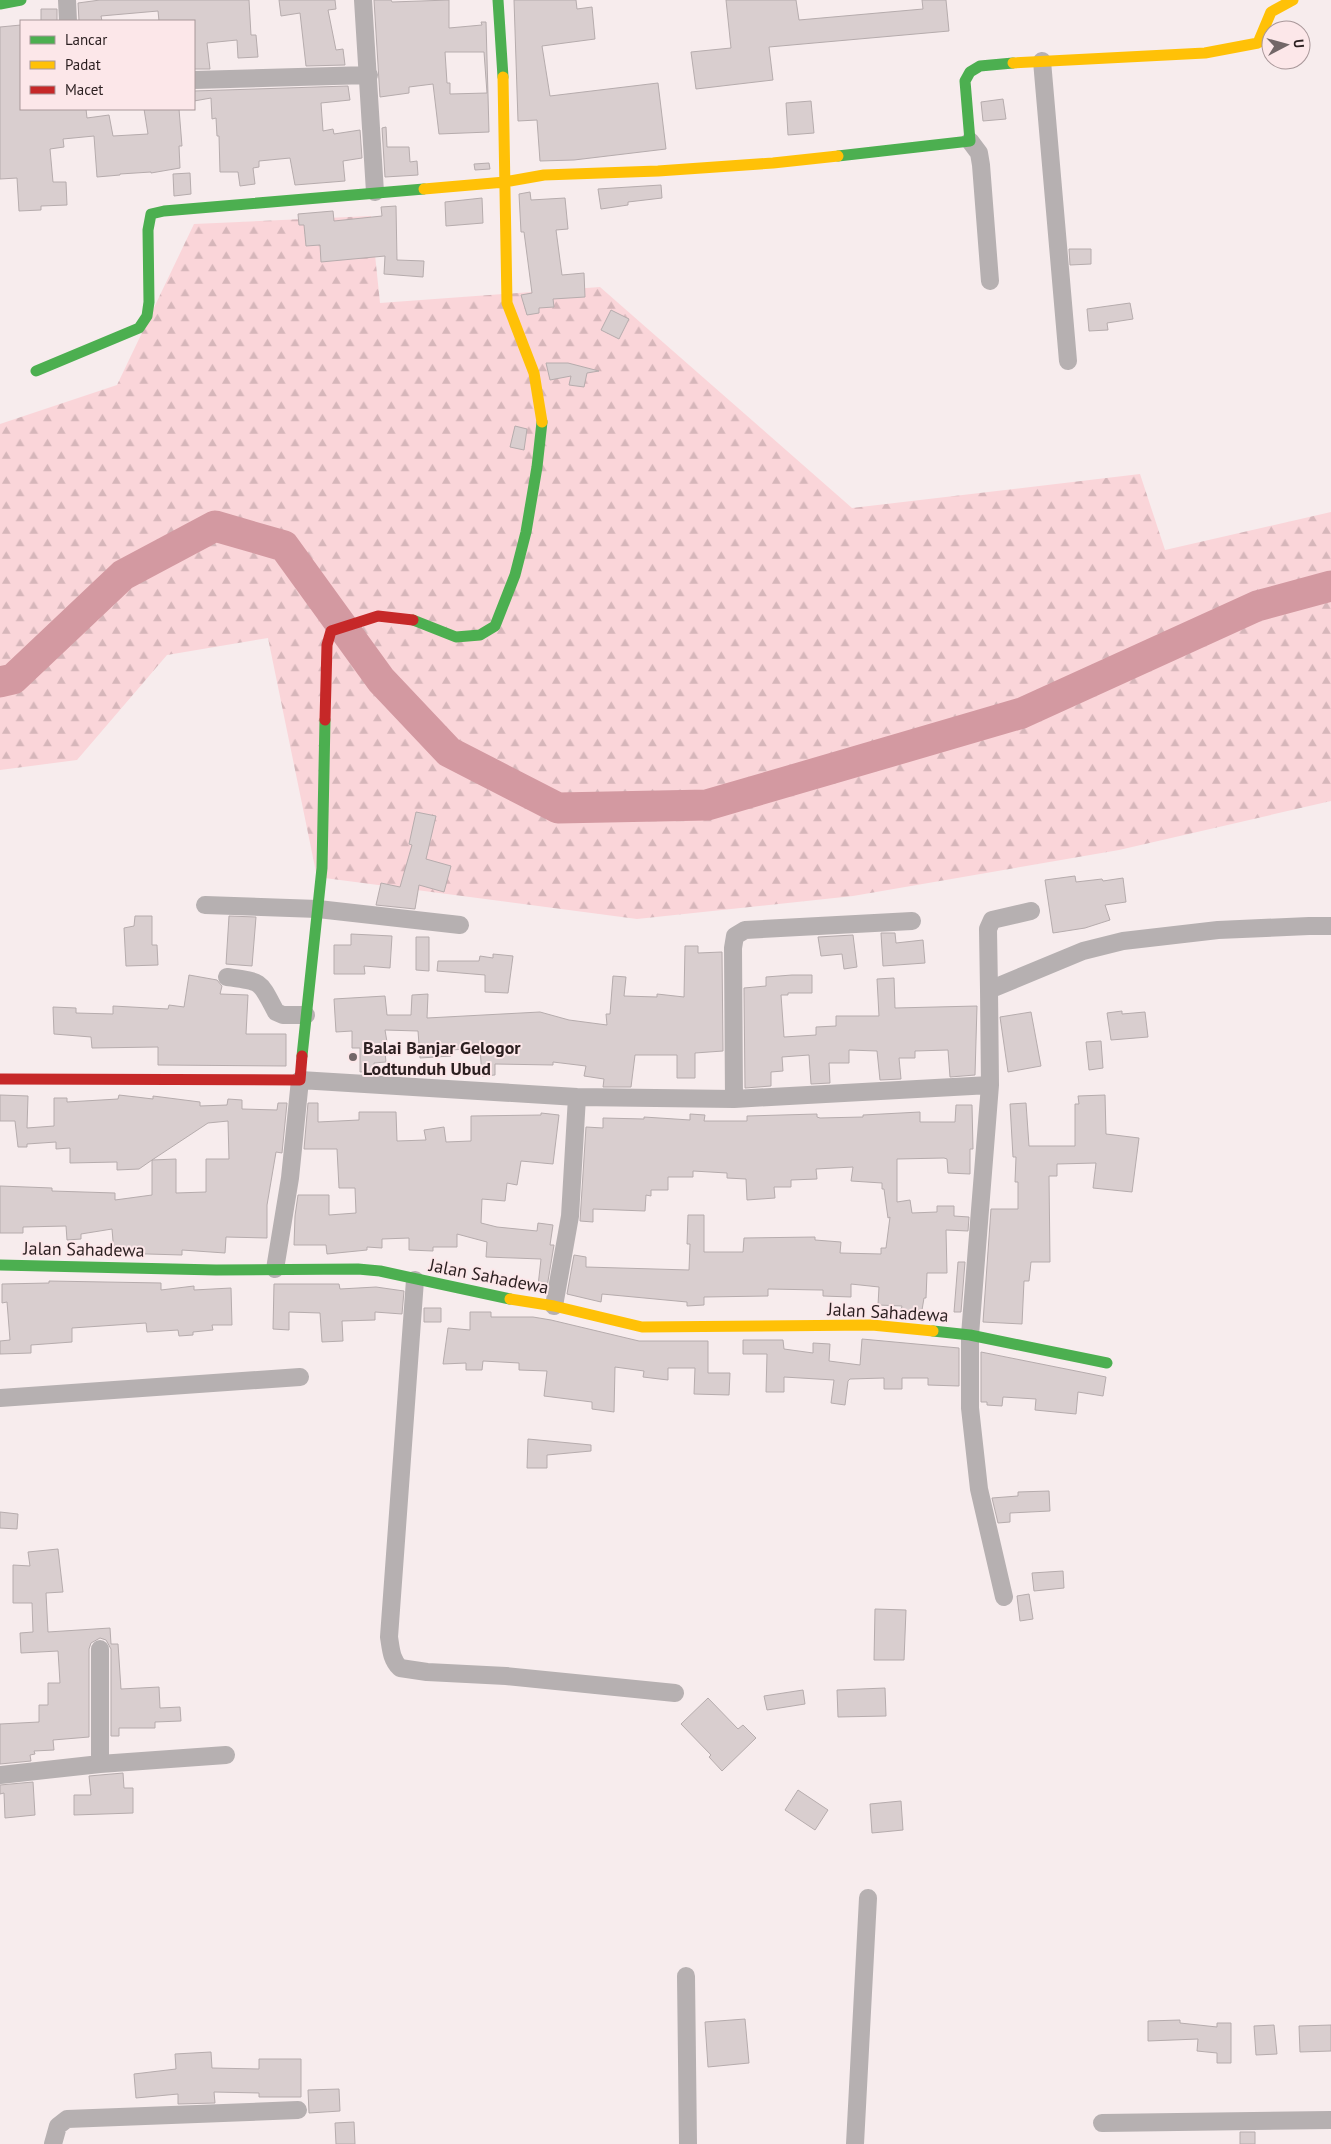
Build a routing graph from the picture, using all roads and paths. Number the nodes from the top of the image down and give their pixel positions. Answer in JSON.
{"nodes":[{"id":1,"x":20,"y":0,"type":"edge"},
{"id":2,"x":67,"y":0,"type":"edge"},
{"id":3,"x":363,"y":0,"type":"edge"},
{"id":4,"x":498,"y":0,"type":"edge"},
{"id":5,"x":1293,"y":0,"type":"edge"},
{"id":6,"x":0,"y":4,"type":"edge"},
{"id":7,"x":68,"y":20,"type":"edge"},
{"id":8,"x":1042,"y":61,"type":"junction"},
{"id":9,"x":369,"y":75,"type":"junction"},
{"id":10,"x":195,"y":80,"type":"edge"},
{"id":11,"x":970,"y":141,"type":"junction"},
{"id":12,"x":505,"y":182,"type":"junction"},
{"id":13,"x":375,"y":192,"type":"junction"},
{"id":14,"x":990,"y":281,"type":"dead end"},
{"id":15,"x":1068,"y":361,"type":"dead end"},
{"id":16,"x":36,"y":372,"type":"dead end"},
{"id":17,"x":205,"y":905,"type":"dead end"},
{"id":18,"x":318,"y":909,"type":"junction"},
{"id":19,"x":1032,"y":911,"type":"dead end"},
{"id":20,"x":912,"y":921,"type":"dead end"},
{"id":21,"x":460,"y":925,"type":"dead end"},
{"id":22,"x":1331,"y":926,"type":"edge"},
{"id":23,"x":227,"y":977,"type":"dead end"},
{"id":24,"x":989,"y":990,"type":"junction"},
{"id":25,"x":306,"y":1015,"type":"junction"},
{"id":26,"x":0,"y":1079,"type":"edge"},
{"id":27,"x":300,"y":1080,"type":"junction"},
{"id":28,"x":990,"y":1085,"type":"junction"},
{"id":29,"x":577,"y":1097,"type":"junction"},
{"id":30,"x":734,"y":1099,"type":"junction"},
{"id":31,"x":0,"y":1265,"type":"edge"},
{"id":32,"x":275,"y":1269,"type":"junction"},
{"id":33,"x":415,"y":1280,"type":"junction"},
{"id":34,"x":554,"y":1306,"type":"junction"},
{"id":35,"x":970,"y":1335,"type":"junction"},
{"id":36,"x":1107,"y":1363,"type":"dead end"},
{"id":37,"x":300,"y":1377,"type":"dead end"},
{"id":38,"x":0,"y":1398,"type":"edge"},
{"id":39,"x":1004,"y":1597,"type":"dead end"},
{"id":40,"x":100,"y":1649,"type":"dead end"},
{"id":41,"x":675,"y":1693,"type":"dead end"},
{"id":42,"x":226,"y":1755,"type":"dead end"},
{"id":43,"x":100,"y":1764,"type":"junction"},
{"id":44,"x":0,"y":1774,"type":"edge"},
{"id":45,"x":868,"y":1898,"type":"dead end"},
{"id":46,"x":686,"y":1976,"type":"dead end"},
{"id":47,"x":298,"y":2110,"type":"dead end"},
{"id":48,"x":1331,"y":2120,"type":"edge"},
{"id":49,"x":1102,"y":2123,"type":"dead end"},
{"id":50,"x":53,"y":2144,"type":"edge"},
{"id":51,"x":688,"y":2144,"type":"edge"},
{"id":52,"x":855,"y":2144,"type":"edge"}],
"edges":[{"from":1,"to":6,"type":"street"},
{"from":2,"to":7,"type":"street"},
{"from":3,"to":9,"type":"street"},
{"from":4,"to":12,"type":"street"},
{"from":5,"to":8,"type":"street"},
{"from":8,"to":11,"type":"street"},
{"from":8,"to":15,"type":"street"},
{"from":9,"to":10,"type":"street"},
{"from":9,"to":13,"type":"street"},
{"from":11,"to":12,"type":"street"},
{"from":11,"to":14,"type":"street"},
{"from":12,"to":13,"type":"street"},
{"from":12,"to":18,"type":"street"},
{"from":13,"to":16,"type":"street"},
{"from":17,"to":18,"type":"street"},
{"from":18,"to":21,"type":"street"},
{"from":18,"to":25,"type":"street"},
{"from":19,"to":24,"type":"street"},
{"from":20,"to":30,"type":"street"},
{"from":22,"to":24,"type":"street"},
{"from":23,"to":25,"type":"street"},
{"from":24,"to":28,"type":"street"},
{"from":25,"to":27,"type":"street"},
{"from":26,"to":27,"type":"street"},
{"from":27,"to":29,"type":"street"},
{"from":27,"to":32,"type":"street"},
{"from":28,"to":30,"type":"street"},
{"from":28,"to":35,"type":"street"},
{"from":29,"to":30,"type":"street"},
{"from":29,"to":34,"type":"street"},
{"from":31,"to":32,"type":"street","name":"Jalan Sahadewa"},
{"from":32,"to":33,"type":"street","name":"Jalan Sahadewa"},
{"from":33,"to":34,"type":"street","name":"Jalan Sahadewa"},
{"from":33,"to":41,"type":"street"},
{"from":34,"to":35,"type":"street","name":"Jalan Sahadewa"},
{"from":35,"to":36,"type":"street","name":"Jalan Sahadewa"},
{"from":35,"to":39,"type":"street"},
{"from":37,"to":38,"type":"street"},
{"from":40,"to":43,"type":"street"},
{"from":42,"to":43,"type":"street"},
{"from":43,"to":44,"type":"street"},
{"from":45,"to":52,"type":"street"},
{"from":46,"to":51,"type":"street"},
{"from":47,"to":50,"type":"street"},
{"from":48,"to":49,"type":"street"}]}
